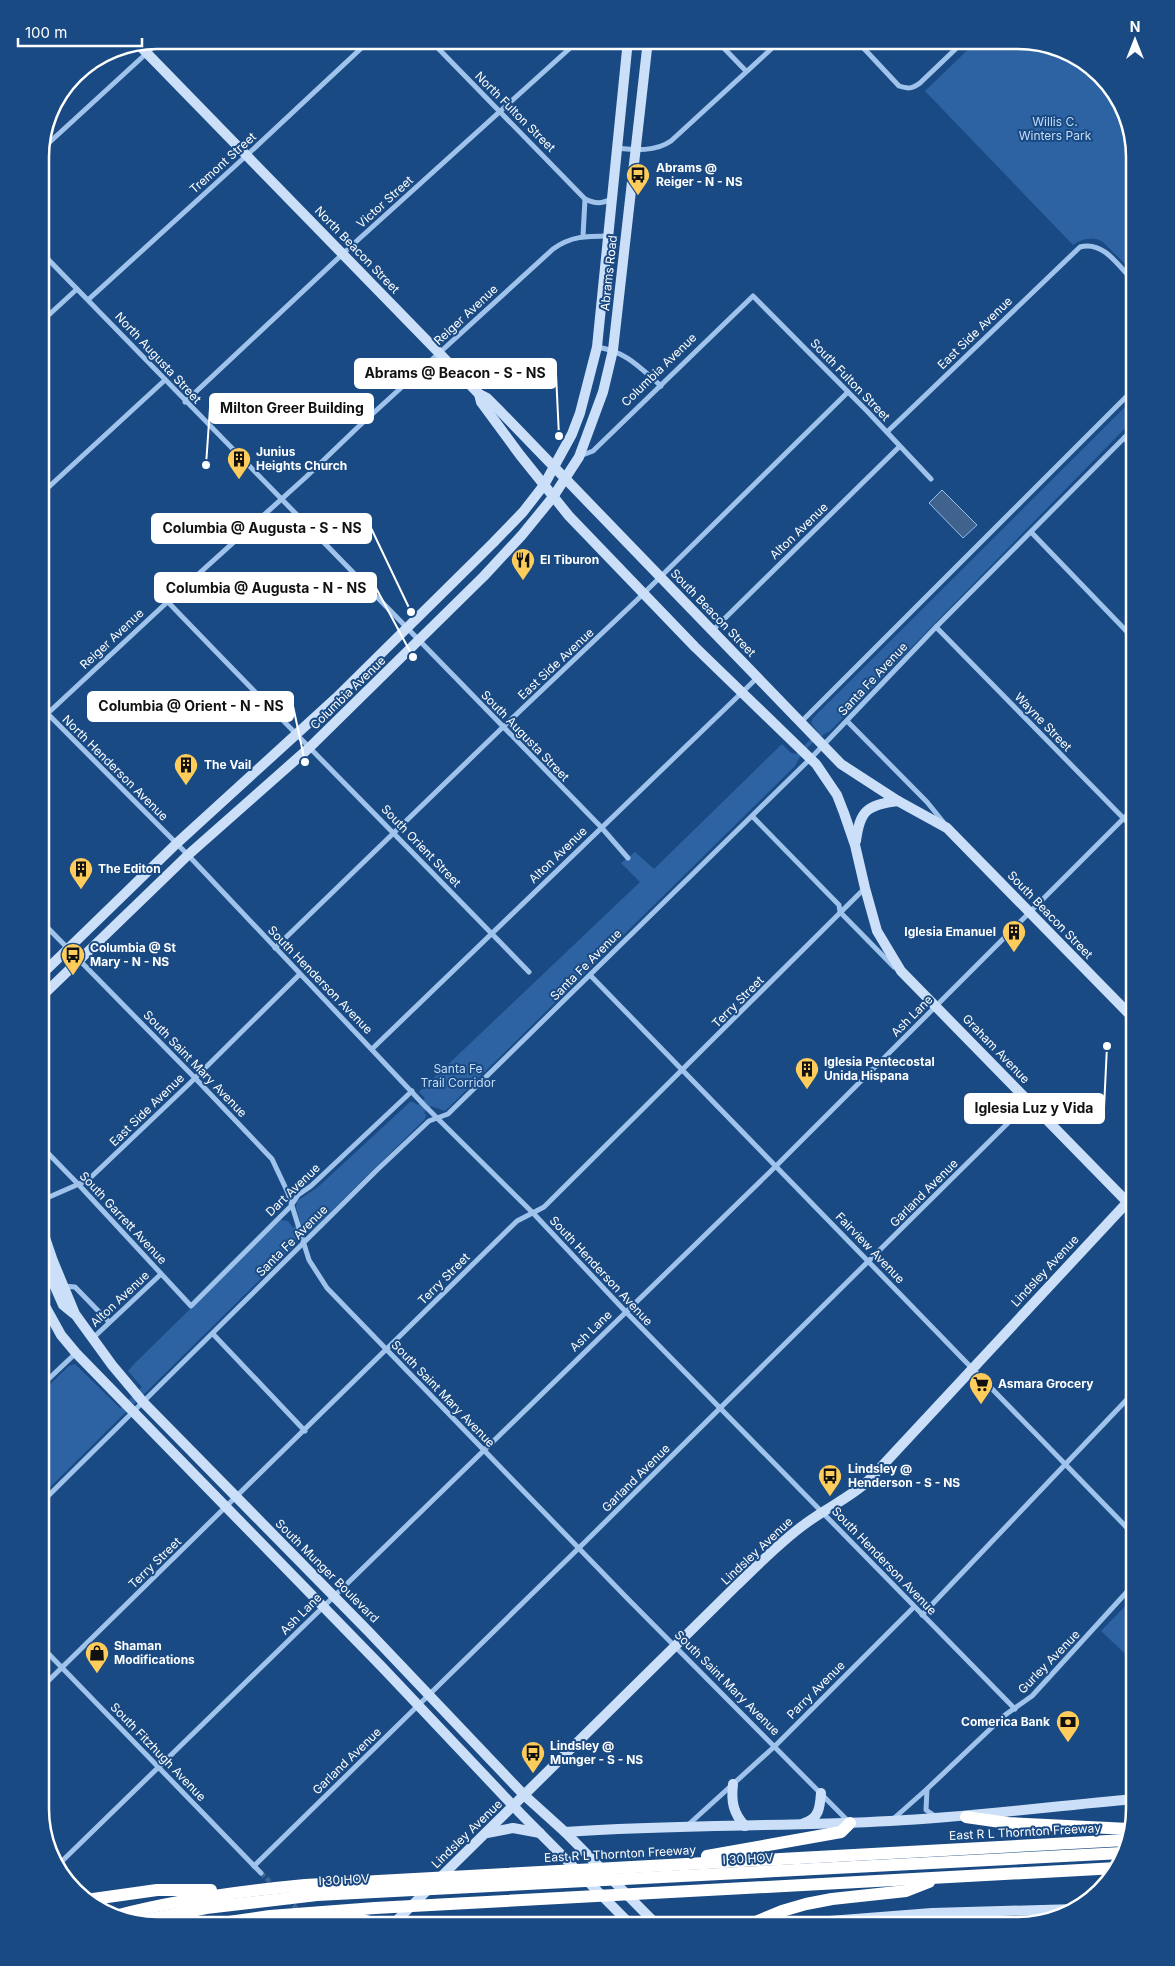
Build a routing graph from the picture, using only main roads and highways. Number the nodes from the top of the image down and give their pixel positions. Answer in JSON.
{"nodes":[{"id":1,"x":627,"y":49,"type":"edge"},
{"id":2,"x":647,"y":49,"type":"edge"},
{"id":3,"x":144,"y":50,"type":"edge"},
{"id":4,"x":626,"y":228,"type":"junction"},
{"id":5,"x":608,"y":236,"type":"junction"},
{"id":6,"x":479,"y":394,"type":"junction"},
{"id":7,"x":554,"y":468,"type":"junction"},
{"id":8,"x":565,"y":480,"type":"junction"},
{"id":9,"x":544,"y":485,"type":"junction"},
{"id":10,"x":553,"y":497,"type":"junction"},
{"id":11,"x":898,"y":801,"type":"junction"},
{"id":12,"x":855,"y":845,"type":"junction"},
{"id":13,"x":49,"y":967,"type":"edge"},
{"id":14,"x":49,"y":989,"type":"edge"},
{"id":15,"x":1126,"y":1011,"type":"edge"},
{"id":16,"x":1126,"y":1201,"type":"edge"},
{"id":17,"x":1126,"y":1203,"type":"edge"},
{"id":18,"x":49,"y":1248,"type":"edge"},
{"id":19,"x":49,"y":1273,"type":"edge"},
{"id":20,"x":49,"y":1313,"type":"edge"},
{"id":21,"x":75,"y":1314,"type":"junction"},
{"id":22,"x":733,"y":1784,"type":"road end"},
{"id":23,"x":822,"y":1793,"type":"road end"},
{"id":24,"x":524,"y":1796,"type":"junction"},
{"id":25,"x":1126,"y":1799,"type":"edge"},
{"id":26,"x":513,"y":1806,"type":"junction"},
{"id":27,"x":966,"y":1817,"type":"junction"},
{"id":28,"x":850,"y":1823,"type":"junction"},
{"id":29,"x":798,"y":1825,"type":"junction"},
{"id":30,"x":745,"y":1826,"type":"junction"},
{"id":31,"x":1124,"y":1829,"type":"edge"},
{"id":32,"x":565,"y":1832,"type":"junction"},
{"id":33,"x":486,"y":1833,"type":"junction"},
{"id":34,"x":540,"y":1833,"type":"junction"},
{"id":35,"x":1122,"y":1840,"type":"edge"},
{"id":36,"x":1117,"y":1852,"type":"edge"},
{"id":37,"x":1115,"y":1857,"type":"edge"},
{"id":38,"x":665,"y":1864,"type":"junction"},
{"id":39,"x":1108,"y":1868,"type":"edge"},
{"id":40,"x":941,"y":1878,"type":"junction"},
{"id":41,"x":639,"y":1880,"type":"junction"},
{"id":42,"x":246,"y":1891,"type":"junction"},
{"id":43,"x":96,"y":1899,"type":"edge"},
{"id":44,"x":259,"y":1903,"type":"junction"},
{"id":45,"x":1059,"y":1909,"type":"edge"},
{"id":46,"x":329,"y":1911,"type":"junction"},
{"id":47,"x":129,"y":1914,"type":"edge"},
{"id":48,"x":162,"y":1917,"type":"edge"},
{"id":49,"x":184,"y":1917,"type":"edge"},
{"id":50,"x":263,"y":1917,"type":"edge"},
{"id":51,"x":352,"y":1917,"type":"edge"},
{"id":52,"x":400,"y":1917,"type":"edge"},
{"id":53,"x":623,"y":1917,"type":"edge"},
{"id":54,"x":650,"y":1917,"type":"edge"},
{"id":55,"x":768,"y":1917,"type":"edge"},
{"id":56,"x":885,"y":1917,"type":"edge"}],
"edges":[{"from":1,"to":5,"type":"main road","name":"Abrams Road"},
{"from":2,"to":4,"type":"main road","name":"Abrams Road"},
{"from":3,"to":6,"type":"main road","name":"North Beacon Street"},
{"from":4,"to":5,"type":"main road"},
{"from":4,"to":8,"type":"main road","name":"Abrams Road"},
{"from":5,"to":7,"type":"main road","name":"Abrams Road"},
{"from":6,"to":7,"type":"main road","name":"South Beacon Street"},
{"from":6,"to":9,"type":"main road","name":"North Beacon Street"},
{"from":7,"to":8,"type":"main road","name":"South Beacon Street"},
{"from":7,"to":9,"type":"main road","name":"Abrams Road"},
{"from":8,"to":10,"type":"main road","name":"Abrams Road"},
{"from":8,"to":11,"type":"main road","name":"South Beacon Street"},
{"from":9,"to":10,"type":"main road"},
{"from":9,"to":13,"type":"main road","name":"Columbia Avenue"},
{"from":10,"to":12,"type":"main road","name":"Graham Avenue"},
{"from":10,"to":14,"type":"main road","name":"Columbia Avenue"},
{"from":11,"to":12,"type":"main road"},
{"from":11,"to":15,"type":"main road","name":"South Beacon Street"},
{"from":12,"to":16,"type":"main road","name":"Graham Avenue"},
{"from":17,"to":24,"type":"main road","name":"Lindsley Avenue"},
{"from":18,"to":21,"type":"main road","name":"South Munger Boulevard"},
{"from":19,"to":21,"type":"main road"},
{"from":20,"to":26,"type":"main road"},
{"from":21,"to":24,"type":"main road","name":"South Munger Boulevard"},
{"from":22,"to":30,"type":"main road"},
{"from":23,"to":29,"type":"main road"},
{"from":24,"to":26,"type":"main road","name":"Lindsley Avenue"},
{"from":24,"to":32,"type":"main road","name":"South Munger Boulevard"},
{"from":25,"to":27,"type":"main road","name":"East R L Thornton Freeway"},
{"from":26,"to":33,"type":"main road","name":"Lindsley Avenue"},
{"from":26,"to":34,"type":"main road"},
{"from":27,"to":28,"type":"main road","name":"East R L Thornton Freeway"},
{"from":27,"to":31,"type":"highway"},
{"from":28,"to":29,"type":"main road","name":"East R L Thornton Freeway"},
{"from":28,"to":38,"type":"highway"},
{"from":29,"to":30,"type":"main road","name":"East R L Thornton Freeway"},
{"from":30,"to":32,"type":"main road","name":"East R L Thornton Freeway"},
{"from":32,"to":54,"type":"main road","name":"South Munger Boulevard"},
{"from":33,"to":34,"type":"main road"},
{"from":33,"to":52,"type":"main road","name":"Lindsley Avenue"},
{"from":34,"to":53,"type":"main road"},
{"from":35,"to":38,"type":"highway","name":"East R L Thornton Freeway"},
{"from":36,"to":41,"type":"highway","name":"I 30 HOV"},
{"from":37,"to":41,"type":"highway","name":"I 30 HOV"},
{"from":38,"to":42,"type":"highway","name":"East R L Thornton Freeway"},
{"from":39,"to":40,"type":"highway"},
{"from":40,"to":46,"type":"highway"},
{"from":40,"to":55,"type":"highway"},
{"from":41,"to":44,"type":"highway","name":"I 30 HOV"},
{"from":42,"to":43,"type":"highway"},
{"from":42,"to":47,"type":"highway","name":"East R L Thornton Freeway"},
{"from":44,"to":48,"type":"highway","name":"I 30 HOV"},
{"from":44,"to":49,"type":"highway","name":"I 30 HOV"},
{"from":45,"to":56,"type":"main road"},
{"from":46,"to":50,"type":"highway"},
{"from":46,"to":51,"type":"highway"}]}
